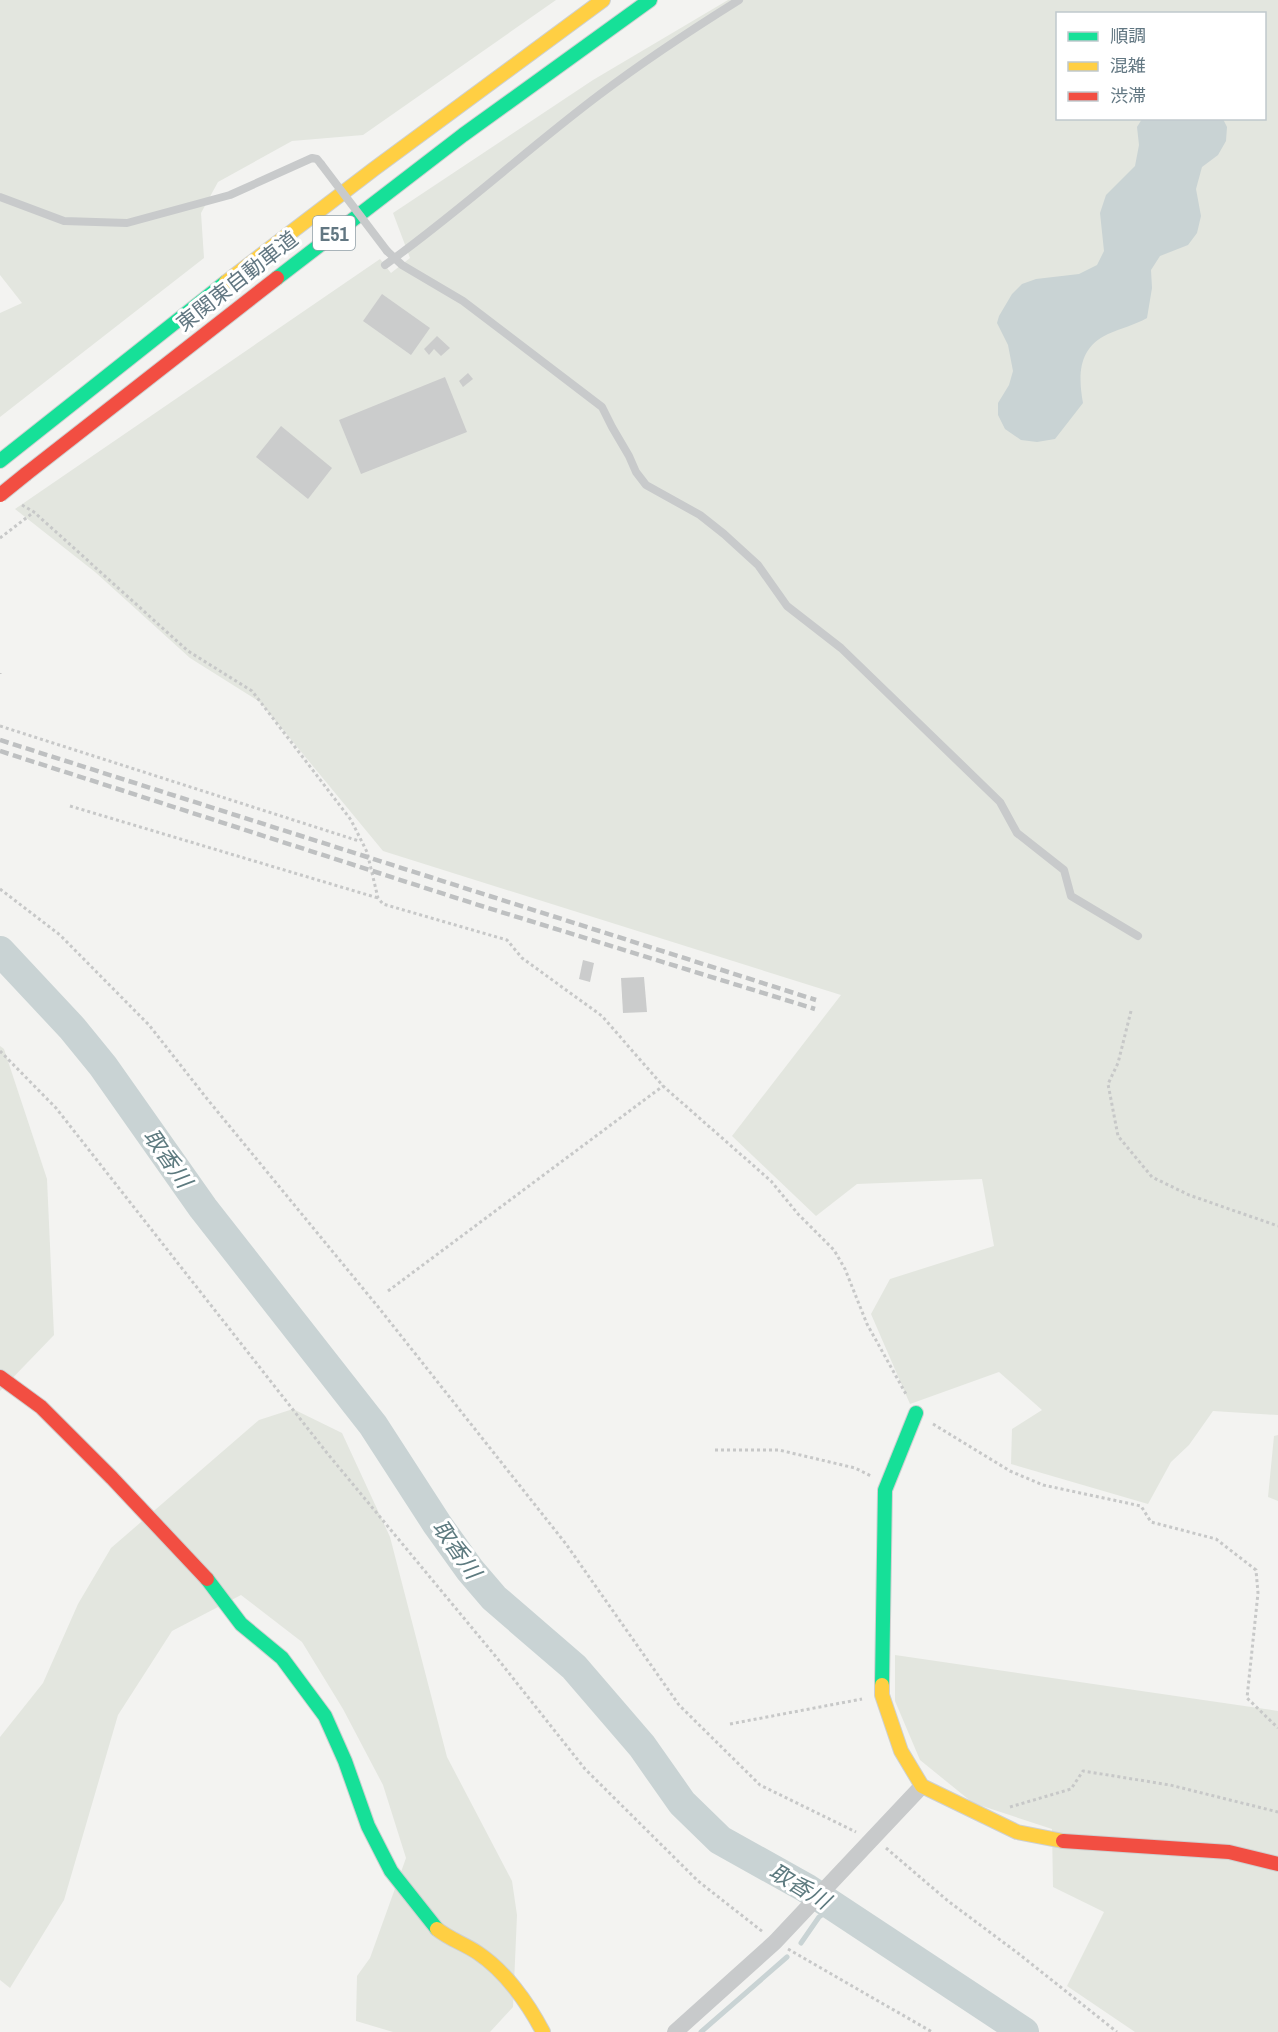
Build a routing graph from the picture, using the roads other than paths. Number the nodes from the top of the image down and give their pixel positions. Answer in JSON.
{"nodes":[{"id":1,"x":603,"y":0,"type":"edge"},
{"id":2,"x":650,"y":0,"type":"edge"},
{"id":3,"x":739,"y":0,"type":"edge"},
{"id":4,"x":0,"y":197,"type":"edge"},
{"id":5,"x":394,"y":258,"type":"junction"},
{"id":6,"x":385,"y":265,"type":"dead end"},
{"id":7,"x":0,"y":461,"type":"edge"},
{"id":8,"x":0,"y":495,"type":"edge"},
{"id":9,"x":1138,"y":936,"type":"dead end"},
{"id":10,"x":0,"y":1377,"type":"edge"},
{"id":11,"x":916,"y":1413,"type":"road end"},
{"id":12,"x":922,"y":1786,"type":"junction"},
{"id":13,"x":1278,"y":1864,"type":"edge"},
{"id":14,"x":543,"y":2032,"type":"edge"},
{"id":15,"x":675,"y":2032,"type":"edge"}],
"edges":[{"from":1,"to":7,"type":"main road","name":"東関東自動車道","number":"E51"},
{"from":2,"to":8,"type":"main road","name":"東関東自動車道","number":"E51","bridge":true},
{"from":3,"to":5,"type":"lane"},
{"from":4,"to":5,"type":"lane","bridge":true},
{"from":5,"to":6,"type":"lane"},
{"from":5,"to":9,"type":"lane"},
{"from":10,"to":14,"type":"main road"},
{"from":11,"to":12,"type":"main road"},
{"from":12,"to":13,"type":"main road"},
{"from":12,"to":15,"type":"street"}]}
